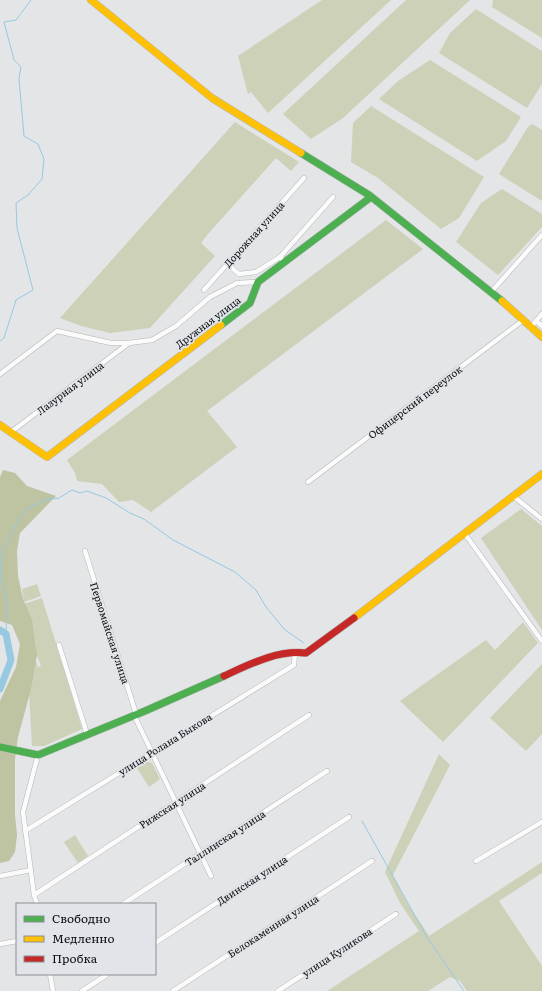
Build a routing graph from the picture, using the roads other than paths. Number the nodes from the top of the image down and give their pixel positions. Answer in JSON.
{"nodes":[{"id":1,"x":91,"y":0,"type":"edge"},
{"id":2,"x":304,"y":178,"type":"dead end"},
{"id":3,"x":371,"y":197,"type":"junction"},
{"id":4,"x":333,"y":198,"type":"dead end"},
{"id":5,"x":542,"y":235,"type":"edge"},
{"id":6,"x":282,"y":260,"type":"junction"},
{"id":7,"x":227,"y":264,"type":"junction"},
{"id":8,"x":258,"y":282,"type":"junction"},
{"id":9,"x":204,"y":290,"type":"dead end"},
{"id":10,"x":490,"y":292,"type":"junction"},
{"id":11,"x":542,"y":314,"type":"edge"},
{"id":12,"x":522,"y":321,"type":"junction"},
{"id":13,"x":536,"y":321,"type":"junction"},
{"id":14,"x":542,"y":326,"type":"edge"},
{"id":15,"x":530,"y":328,"type":"junction"},
{"id":16,"x":542,"y":337,"type":"edge"},
{"id":17,"x":129,"y":343,"type":"junction"},
{"id":18,"x":0,"y":374,"type":"edge"},
{"id":19,"x":0,"y":425,"type":"edge"},
{"id":20,"x":11,"y":432,"type":"dead end"},
{"id":21,"x":542,"y":474,"type":"edge"},
{"id":22,"x":308,"y":482,"type":"dead end"},
{"id":23,"x":513,"y":496,"type":"junction"},
{"id":24,"x":542,"y":519,"type":"edge"},
{"id":25,"x":465,"y":534,"type":"junction"},
{"id":26,"x":85,"y":551,"type":"dead end"},
{"id":27,"x":542,"y":642,"type":"edge"},
{"id":28,"x":59,"y":645,"type":"dead end"},
{"id":29,"x":295,"y":652,"type":"junction"},
{"id":30,"x":135,"y":714,"type":"junction"},
{"id":31,"x":309,"y":715,"type":"dead end"},
{"id":32,"x":86,"y":734,"type":"junction"},
{"id":33,"x":0,"y":747,"type":"edge"},
{"id":34,"x":152,"y":753,"type":"junction"},
{"id":35,"x":38,"y":755,"type":"junction"},
{"id":36,"x":327,"y":771,"type":"dead end"},
{"id":37,"x":175,"y":803,"type":"junction"},
{"id":38,"x":349,"y":817,"type":"dead end"},
{"id":39,"x":542,"y":822,"type":"edge"},
{"id":40,"x":25,"y":831,"type":"junction"},
{"id":41,"x":200,"y":854,"type":"junction"},
{"id":42,"x":372,"y":861,"type":"dead end"},
{"id":43,"x":476,"y":861,"type":"dead end"},
{"id":44,"x":31,"y":870,"type":"junction"},
{"id":45,"x":0,"y":876,"type":"edge"},
{"id":46,"x":211,"y":876,"type":"dead end"},
{"id":47,"x":34,"y":895,"type":"junction"},
{"id":48,"x":37,"y":903,"type":"edge"},
{"id":49,"x":125,"y":903,"type":"edge"},
{"id":50,"x":396,"y":914,"type":"dead end"},
{"id":51,"x":16,"y":941,"type":"edge"},
{"id":52,"x":156,"y":942,"type":"edge"},
{"id":53,"x":0,"y":944,"type":"edge"},
{"id":54,"x":50,"y":975,"type":"edge"},
{"id":55,"x":106,"y":975,"type":"edge"},
{"id":56,"x":53,"y":991,"type":"edge"},
{"id":57,"x":82,"y":991,"type":"edge"},
{"id":58,"x":173,"y":991,"type":"edge"},
{"id":59,"x":278,"y":991,"type":"edge"}],
"edges":[{"from":1,"to":3,"type":"street"},
{"from":2,"to":7,"type":"street","name":"Дорожная улица"},
{"from":3,"to":6,"type":"street"},
{"from":3,"to":10,"type":"street"},
{"from":4,"to":6,"type":"street"},
{"from":5,"to":10,"type":"street"},
{"from":6,"to":7,"type":"street"},
{"from":6,"to":8,"type":"street"},
{"from":7,"to":9,"type":"street","name":"Дорожная улица"},
{"from":8,"to":17,"type":"street"},
{"from":8,"to":19,"type":"street","name":"Дружная улица"},
{"from":10,"to":12,"type":"street"},
{"from":11,"to":13,"type":"street"},
{"from":12,"to":15,"type":"street"},
{"from":12,"to":22,"type":"street","name":"Офицерский переулок"},
{"from":13,"to":14,"type":"street"},
{"from":13,"to":15,"type":"street"},
{"from":15,"to":16,"type":"street"},
{"from":17,"to":18,"type":"street"},
{"from":17,"to":20,"type":"street","name":"Лазурная улица"},
{"from":21,"to":23,"type":"street"},
{"from":23,"to":24,"type":"street"},
{"from":23,"to":25,"type":"street"},
{"from":25,"to":27,"type":"street"},
{"from":25,"to":29,"type":"street"},
{"from":26,"to":30,"type":"street","name":"Первомайская улица"},
{"from":28,"to":32,"type":"street"},
{"from":29,"to":30,"type":"street"},
{"from":29,"to":34,"type":"street","name":"улица Ролана Быкова"},
{"from":30,"to":32,"type":"street"},
{"from":30,"to":34,"type":"street","name":"Первомайская улица"},
{"from":31,"to":37,"type":"street","name":"Рижская улица"},
{"from":32,"to":35,"type":"street"},
{"from":33,"to":35,"type":"street"},
{"from":34,"to":37,"type":"street","name":"Первомайская улица"},
{"from":34,"to":40,"type":"street","name":"улица Ролана Быкова"},
{"from":35,"to":40,"type":"street"},
{"from":36,"to":41,"type":"street","name":"Таллинская улица"},
{"from":37,"to":41,"type":"street","name":"Первомайская улица"},
{"from":37,"to":47,"type":"street","name":"Рижская улица"},
{"from":38,"to":52,"type":"street","name":"Двинская улица"},
{"from":39,"to":43,"type":"street"},
{"from":40,"to":44,"type":"street"},
{"from":41,"to":46,"type":"street","name":"Первомайская улица"},
{"from":41,"to":49,"type":"street","name":"Таллинская улица"},
{"from":42,"to":58,"type":"street","name":"Белокаменная улица"},
{"from":44,"to":45,"type":"street"},
{"from":44,"to":47,"type":"street"},
{"from":47,"to":48,"type":"street"},
{"from":50,"to":59,"type":"street","name":"улица Куликова"},
{"from":51,"to":53,"type":"street"},
{"from":54,"to":56,"type":"street"},
{"from":55,"to":57,"type":"street"}]}
